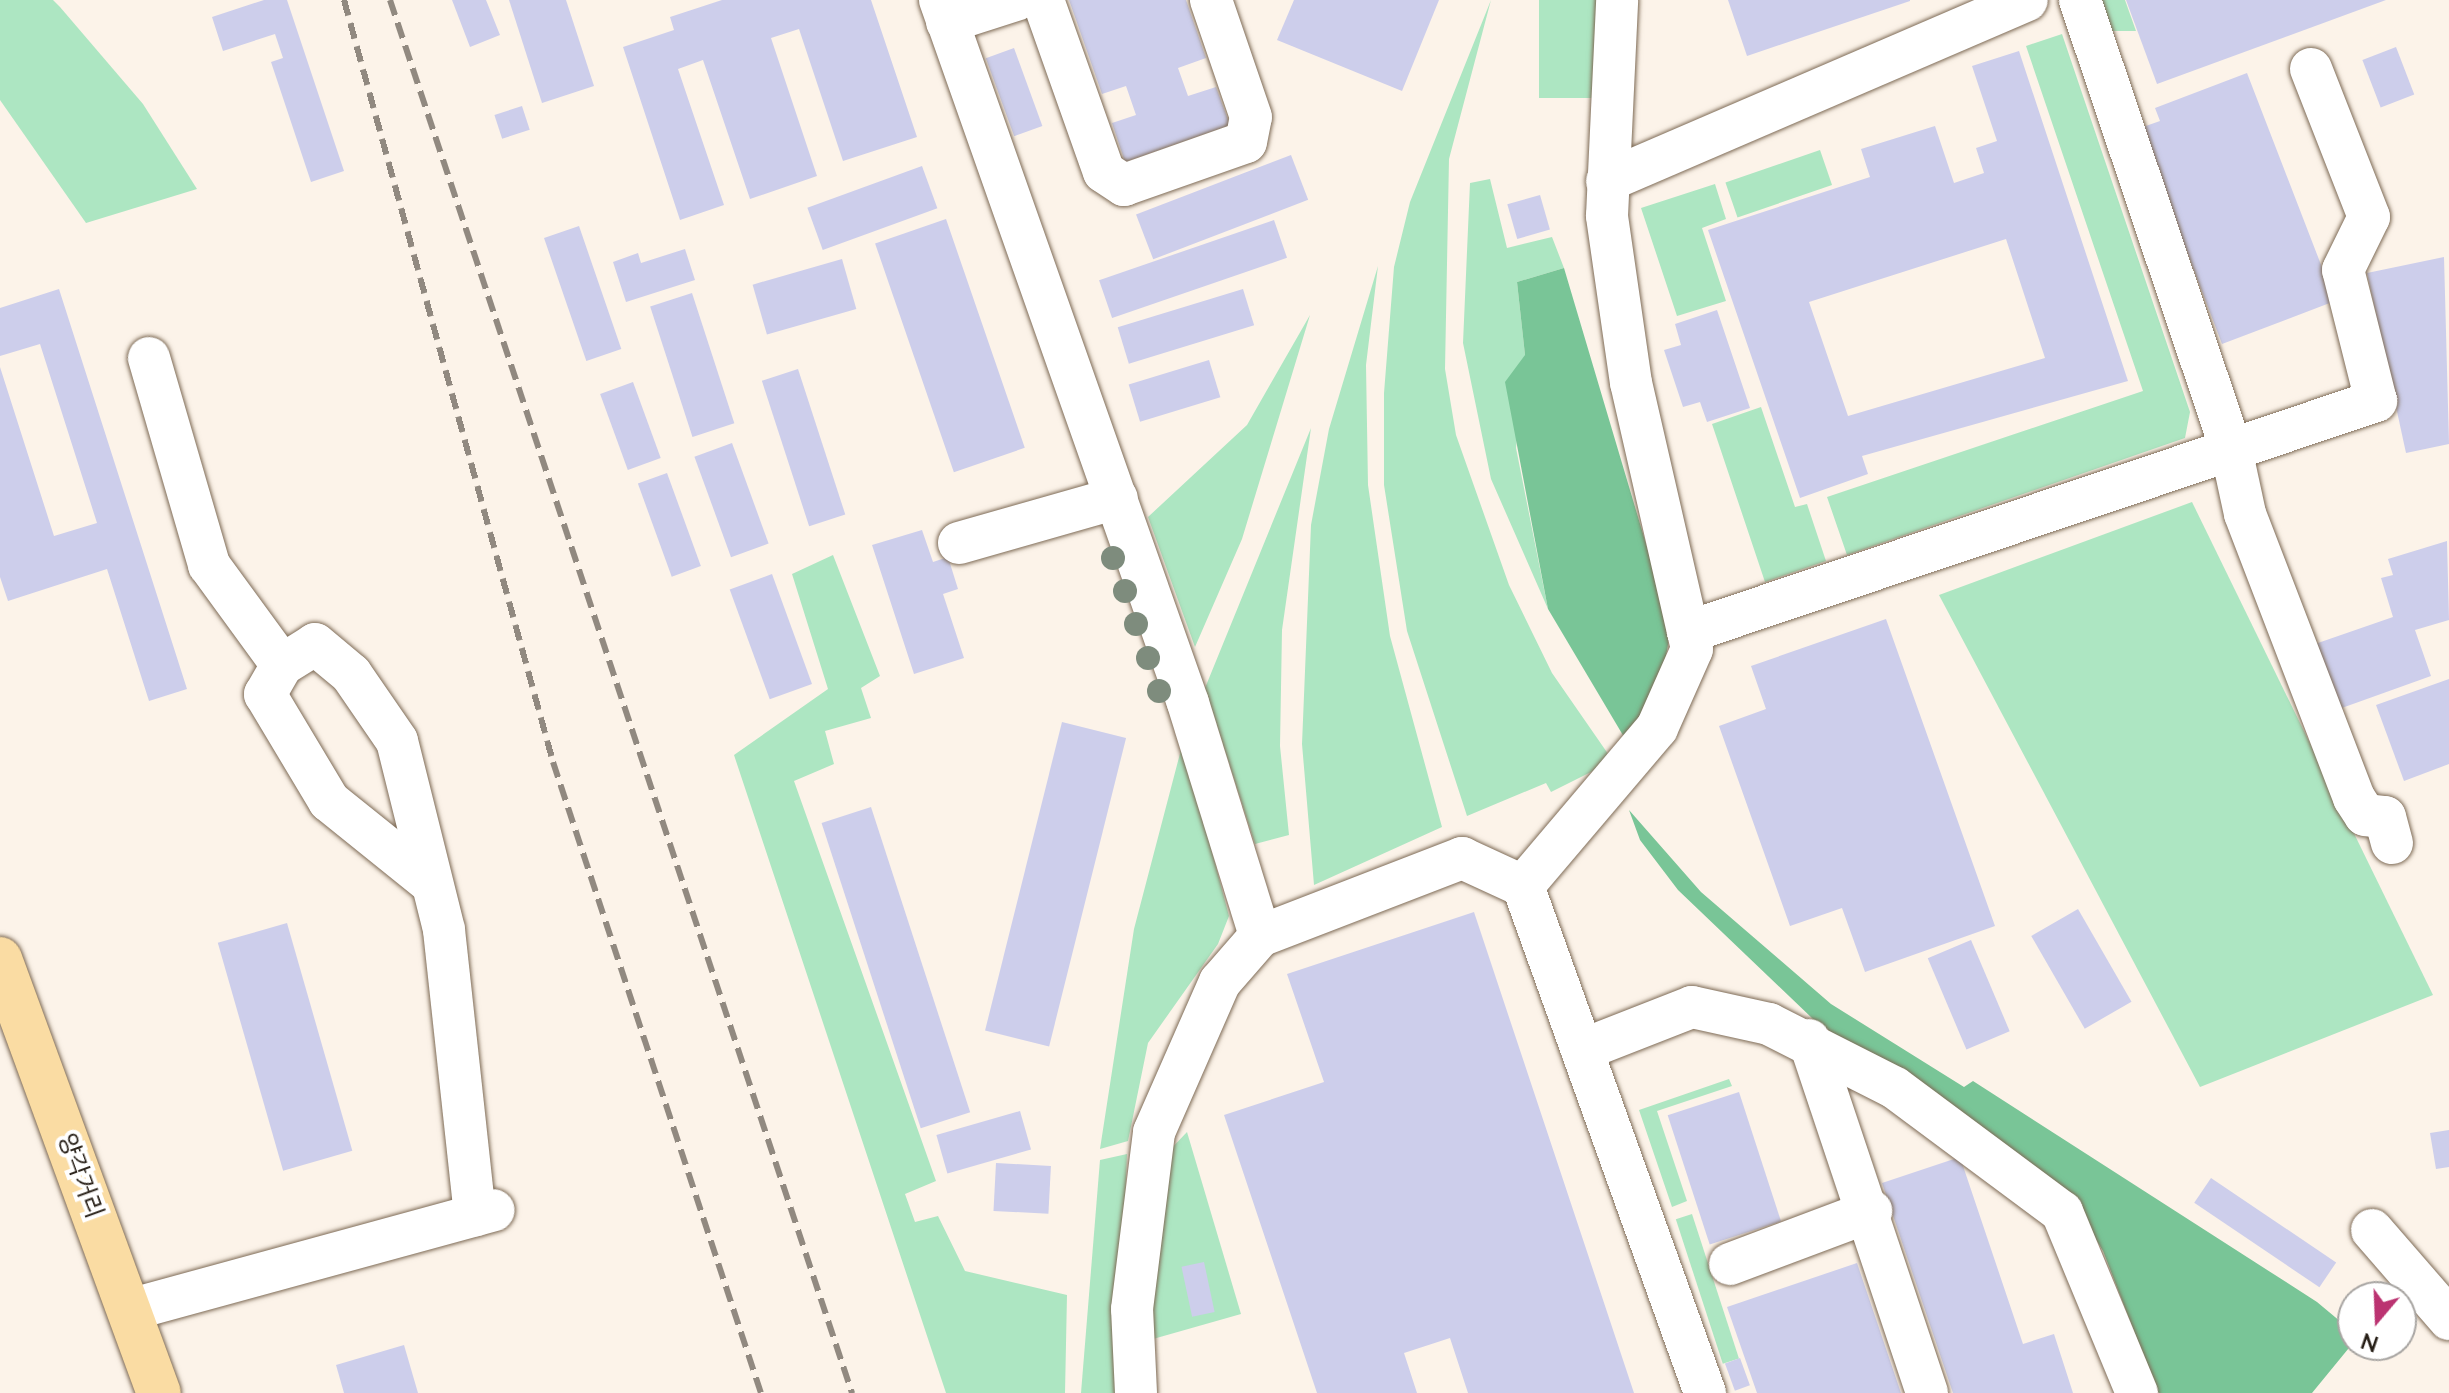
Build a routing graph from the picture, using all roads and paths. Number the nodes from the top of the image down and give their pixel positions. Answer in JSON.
{"nodes":[{"id":1,"x":1016,"y":0,"type":"edge"},
{"id":2,"x":1043,"y":0,"type":"edge"},
{"id":3,"x":1211,"y":0,"type":"edge"},
{"id":4,"x":1617,"y":0,"type":"edge"},
{"id":5,"x":2027,"y":0,"type":"edge"},
{"id":6,"x":2080,"y":0,"type":"edge"},
{"id":7,"x":944,"y":11,"type":"edge"},
{"id":8,"x":2311,"y":69,"type":"dead end"},
{"id":9,"x":1607,"y":181,"type":"junction"},
{"id":10,"x":149,"y":358,"type":"dead end"},
{"id":11,"x":2231,"y":449,"type":"junction"},
{"id":12,"x":1117,"y":498,"type":"junction"},
{"id":13,"x":959,"y":543,"type":"dead end"},
{"id":14,"x":1688,"y":632,"type":"junction"},
{"id":15,"x":282,"y":665,"type":"junction"},
{"id":16,"x":2392,"y":843,"type":"dead end"},
{"id":17,"x":431,"y":883,"type":"junction"},
{"id":18,"x":1523,"y":886,"type":"junction"},
{"id":19,"x":1260,"y":936,"type":"junction"},
{"id":20,"x":0,"y":959,"type":"edge"},
{"id":21,"x":1809,"y":1040,"type":"junction"},
{"id":22,"x":1582,"y":1050,"type":"junction"},
{"id":23,"x":1871,"y":1211,"type":"junction"},
{"id":24,"x":2372,"y":1230,"type":"dead end"},
{"id":25,"x":1730,"y":1264,"type":"dead end"},
{"id":26,"x":129,"y":1310,"type":"junction"},
{"id":27,"x":2449,"y":1319,"type":"edge"},
{"id":28,"x":159,"y":1393,"type":"edge"},
{"id":29,"x":1136,"y":1393,"type":"edge"},
{"id":30,"x":1705,"y":1393,"type":"edge"},
{"id":31,"x":1927,"y":1393,"type":"edge"},
{"id":32,"x":2137,"y":1393,"type":"edge"}],
"edges":[{"from":1,"to":7,"type":"lane"},
{"from":2,"to":3,"type":"lane"},
{"from":4,"to":9,"type":"lane"},
{"from":5,"to":9,"type":"lane"},
{"from":6,"to":11,"type":"lane"},
{"from":7,"to":12,"type":"lane"},
{"from":8,"to":11,"type":"lane"},
{"from":9,"to":14,"type":"lane"},
{"from":10,"to":15,"type":"lane"},
{"from":11,"to":14,"type":"lane"},
{"from":11,"to":16,"type":"lane"},
{"from":12,"to":13,"type":"lane"},
{"from":12,"to":19,"type":"lane"},
{"from":14,"to":18,"type":"lane"},
{"from":15,"to":17,"type":"lane"},
{"from":15,"to":17,"type":"lane"},
{"from":17,"to":26,"type":"lane"},
{"from":18,"to":19,"type":"lane"},
{"from":18,"to":22,"type":"lane"},
{"from":19,"to":29,"type":"lane"},
{"from":20,"to":26,"type":"main road","name":"양각거리"},
{"from":21,"to":22,"type":"lane"},
{"from":21,"to":23,"type":"lane"},
{"from":21,"to":32,"type":"lane"},
{"from":22,"to":30,"type":"lane"},
{"from":23,"to":25,"type":"lane"},
{"from":23,"to":31,"type":"lane"},
{"from":24,"to":27,"type":"lane"},
{"from":26,"to":28,"type":"main road","name":"양각거리"}]}
